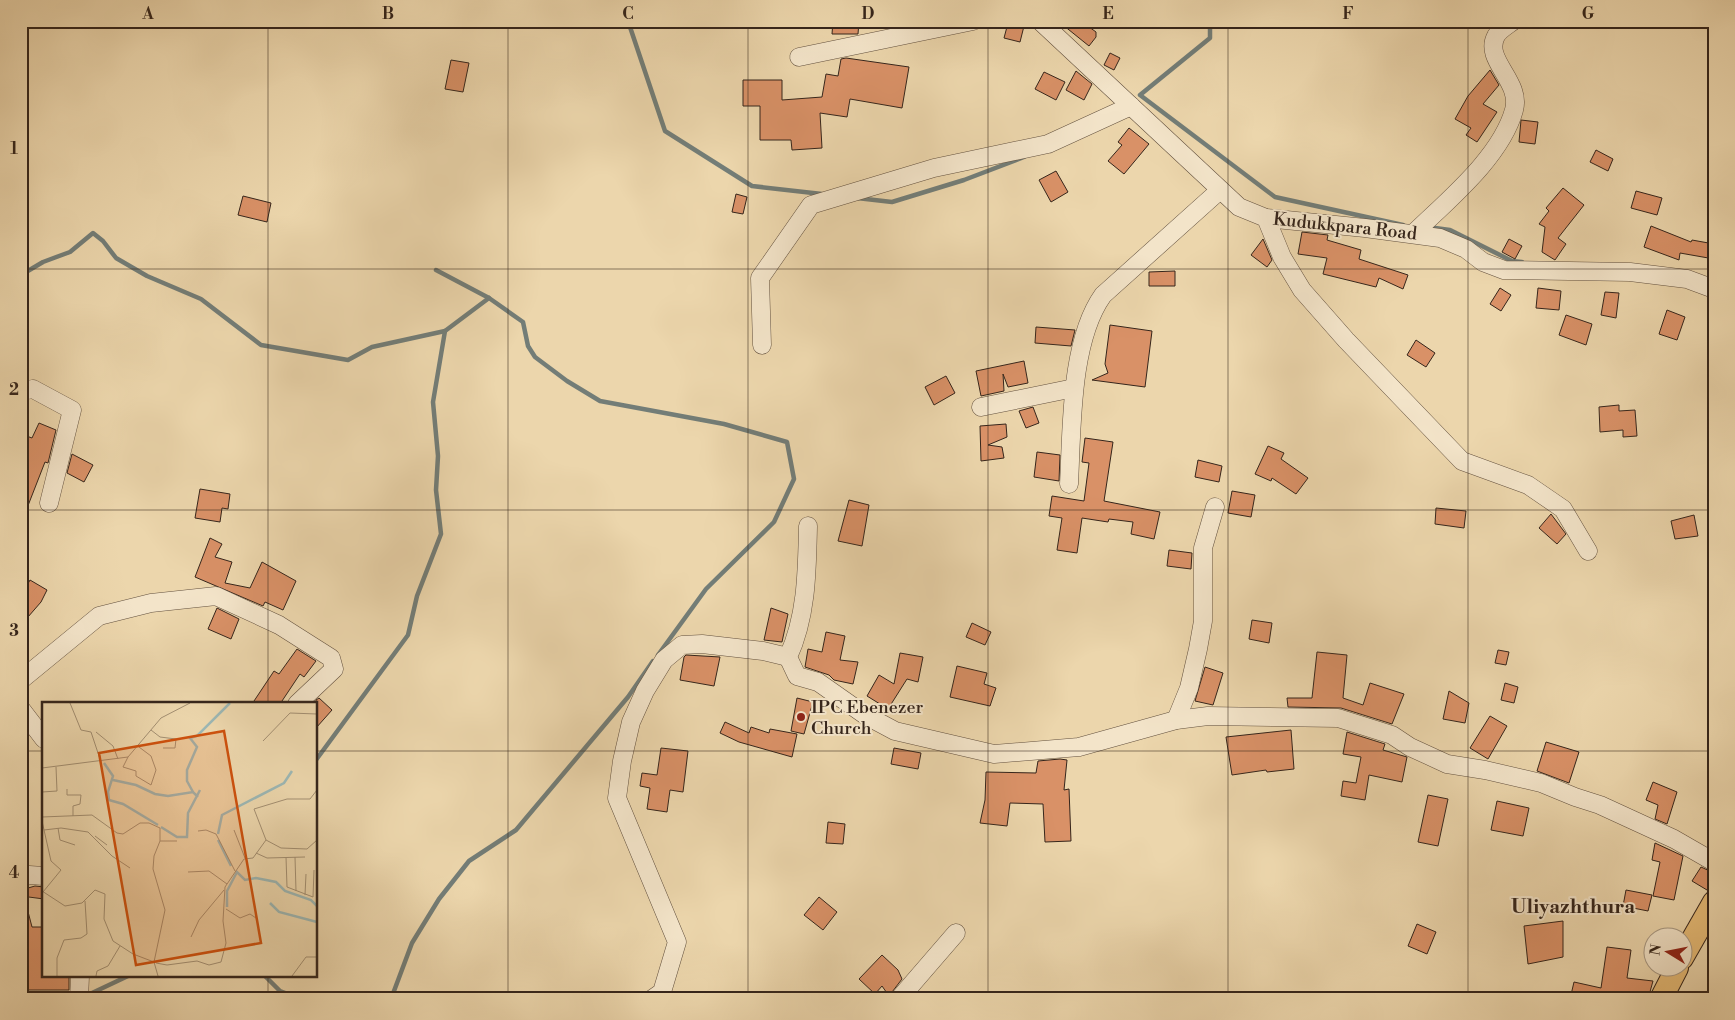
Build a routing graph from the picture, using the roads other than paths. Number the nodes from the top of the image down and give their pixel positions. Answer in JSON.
{"nodes":[{"id":1,"x":973,"y":21,"type":"edge"},
{"id":2,"x":1040,"y":21,"type":"edge"},
{"id":3,"x":1513,"y":21,"type":"edge"},
{"id":4,"x":799,"y":58,"type":"dead end"},
{"id":5,"x":1131,"y":106,"type":"junction"},
{"id":6,"x":1220,"y":190,"type":"junction"},
{"id":7,"x":1266,"y":218,"type":"junction"},
{"id":8,"x":1414,"y":234,"type":"junction"},
{"id":9,"x":1714,"y":289,"type":"edge"},
{"id":10,"x":762,"y":345,"type":"dead end"},
{"id":11,"x":1074,"y":388,"type":"junction"},
{"id":12,"x":21,"y":391,"type":"edge"},
{"id":13,"x":980,"y":407,"type":"dead end"},
{"id":14,"x":1069,"y":484,"type":"dead end"},
{"id":15,"x":49,"y":503,"type":"dead end"},
{"id":16,"x":1214,"y":508,"type":"dead end"},
{"id":17,"x":808,"y":526,"type":"dead end"},
{"id":18,"x":1588,"y":551,"type":"dead end"},
{"id":19,"x":788,"y":657,"type":"junction"},
{"id":20,"x":21,"y":680,"type":"edge"},
{"id":21,"x":299,"y":702,"type":"edge"},
{"id":22,"x":21,"y":709,"type":"edge"},
{"id":23,"x":1176,"y":720,"type":"junction"},
{"id":24,"x":42,"y":736,"type":"edge"},
{"id":25,"x":1714,"y":862,"type":"edge"},
{"id":26,"x":42,"y":876,"type":"edge"},
{"id":27,"x":21,"y":878,"type":"edge"},
{"id":28,"x":1714,"y":902,"type":"edge"},
{"id":29,"x":956,"y":933,"type":"dead end"},
{"id":30,"x":1692,"y":940,"type":"edge"},
{"id":31,"x":80,"y":978,"type":"edge"},
{"id":32,"x":1672,"y":978,"type":"edge"},
{"id":33,"x":79,"y":999,"type":"edge"},
{"id":34,"x":652,"y":999,"type":"edge"},
{"id":35,"x":899,"y":999,"type":"edge"},
{"id":36,"x":1661,"y":999,"type":"edge"}],
"edges":[{"from":1,"to":4,"type":"street"},
{"from":2,"to":5,"type":"street","name":"Kudukkpara Road"},
{"from":3,"to":8,"type":"street"},
{"from":5,"to":6,"type":"street","name":"Kudukkpara Road"},
{"from":5,"to":10,"type":"street"},
{"from":6,"to":7,"type":"street","name":"Kudukkpara Road"},
{"from":6,"to":11,"type":"street"},
{"from":7,"to":8,"type":"street","name":"Kudukkpara Road"},
{"from":7,"to":18,"type":"street"},
{"from":8,"to":9,"type":"street","name":"Kudukkpara Road"},
{"from":11,"to":13,"type":"street"},
{"from":11,"to":14,"type":"street"},
{"from":12,"to":15,"type":"street"},
{"from":16,"to":23,"type":"street"},
{"from":17,"to":19,"type":"street"},
{"from":19,"to":23,"type":"street"},
{"from":19,"to":34,"type":"street"},
{"from":20,"to":21,"type":"street"},
{"from":22,"to":24,"type":"street"},
{"from":23,"to":25,"type":"street"},
{"from":26,"to":27,"type":"street"},
{"from":28,"to":30,"type":"main road"},
{"from":29,"to":35,"type":"street"},
{"from":31,"to":33,"type":"street"},
{"from":32,"to":36,"type":"main road"}]}
